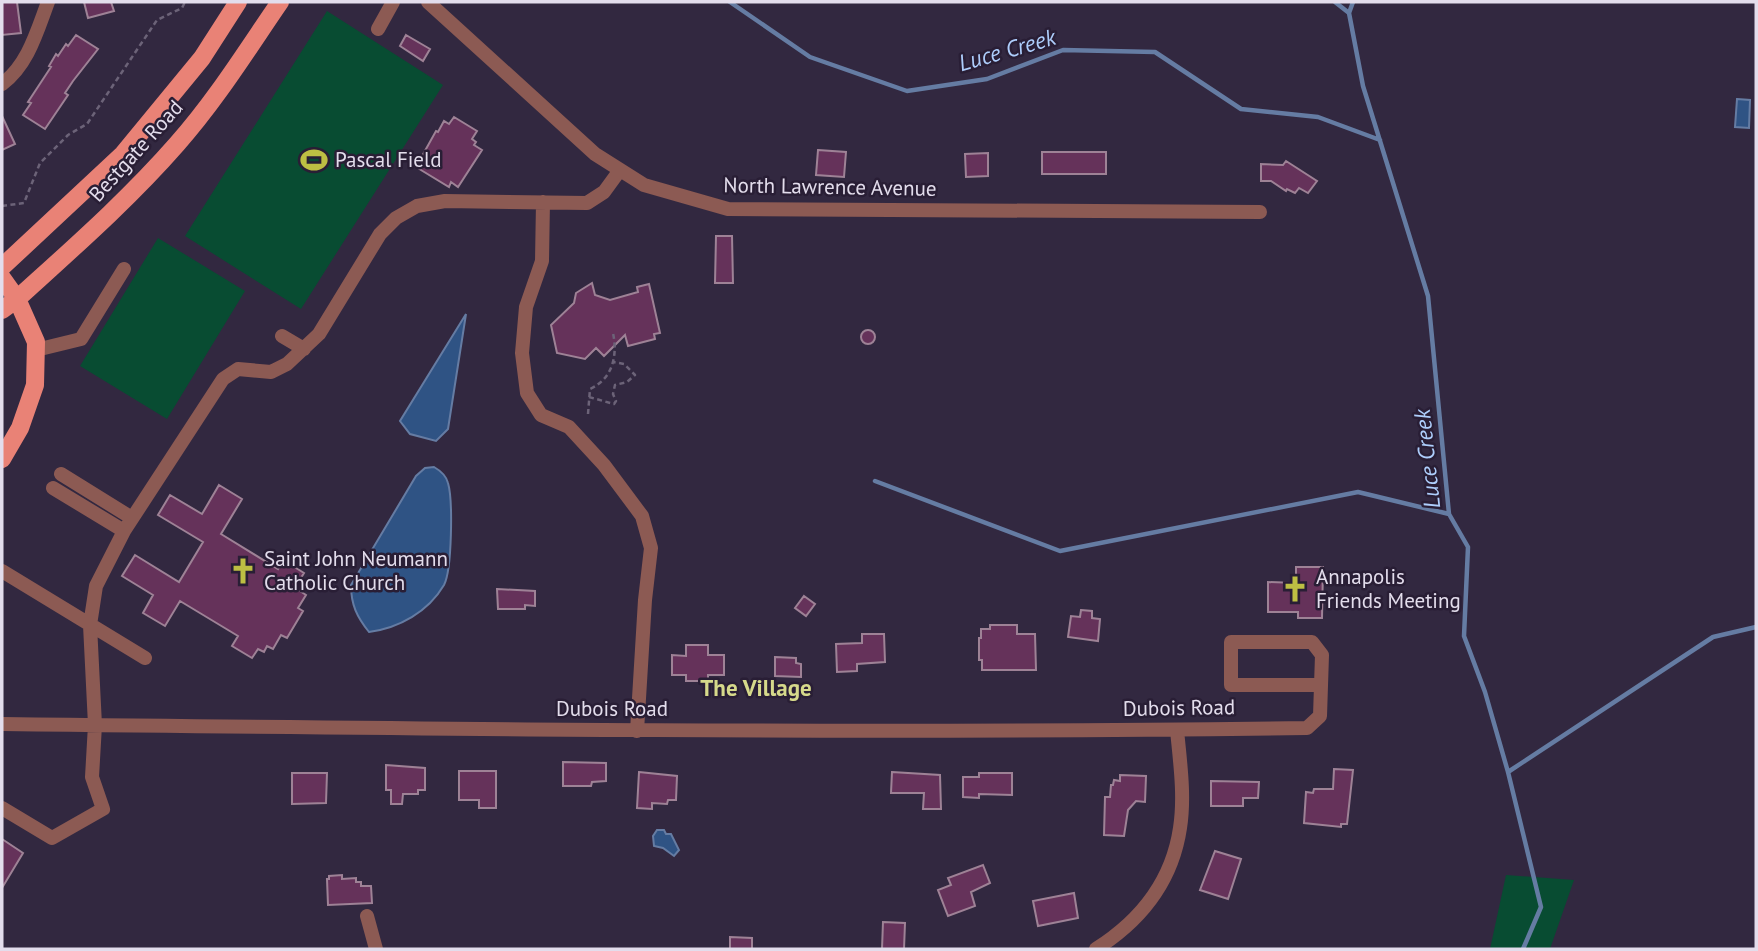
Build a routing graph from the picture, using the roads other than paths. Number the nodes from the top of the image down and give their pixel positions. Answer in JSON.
{"nodes":[{"id":1,"x":48,"y":2,"type":"edge"},
{"id":2,"x":238,"y":2,"type":"edge"},
{"id":3,"x":280,"y":2,"type":"edge"},
{"id":4,"x":394,"y":2,"type":"edge"},
{"id":5,"x":428,"y":2,"type":"edge"},
{"id":6,"x":377,"y":29,"type":"dead end"},
{"id":7,"x":2,"y":84,"type":"edge"},
{"id":8,"x":620,"y":170,"type":"junction"},
{"id":9,"x":543,"y":202,"type":"junction"},
{"id":10,"x":1260,"y":212,"type":"dead end"},
{"id":11,"x":2,"y":267,"type":"edge"},
{"id":12,"x":124,"y":269,"type":"dead end"},
{"id":13,"x":2,"y":278,"type":"edge"},
{"id":14,"x":17,"y":299,"type":"junction"},
{"id":15,"x":2,"y":310,"type":"edge"},
{"id":16,"x":282,"y":336,"type":"dead end"},
{"id":17,"x":304,"y":349,"type":"junction"},
{"id":18,"x":36,"y":350,"type":"junction"},
{"id":19,"x":2,"y":459,"type":"edge"},
{"id":20,"x":61,"y":474,"type":"dead end"},
{"id":21,"x":53,"y":488,"type":"dead end"},
{"id":22,"x":132,"y":517,"type":"junction"},
{"id":23,"x":124,"y":531,"type":"junction"},
{"id":24,"x":2,"y":571,"type":"edge"},
{"id":25,"x":90,"y":625,"type":"junction"},
{"id":26,"x":145,"y":658,"type":"dead end"},
{"id":27,"x":1321,"y":685,"type":"junction"},
{"id":28,"x":2,"y":724,"type":"edge"},
{"id":29,"x":95,"y":725,"type":"junction"},
{"id":30,"x":1177,"y":730,"type":"junction"},
{"id":31,"x":637,"y":731,"type":"junction"},
{"id":32,"x":2,"y":808,"type":"edge"},
{"id":33,"x":367,"y":916,"type":"dead end"},
{"id":34,"x":376,"y":949,"type":"edge"},
{"id":35,"x":1096,"y":949,"type":"edge"}],
"edges":[{"from":1,"to":7,"type":"street"},
{"from":2,"to":11,"type":"main road","name":"Bestgate Road"},
{"from":3,"to":14,"type":"main road","name":"Bestgate Road"},
{"from":4,"to":6,"type":"street"},
{"from":5,"to":8,"type":"street","name":"North Lawrence Avenue"},
{"from":8,"to":9,"type":"street"},
{"from":8,"to":10,"type":"street","name":"North Lawrence Avenue"},
{"from":9,"to":17,"type":"street"},
{"from":9,"to":31,"type":"street"},
{"from":12,"to":18,"type":"street"},
{"from":13,"to":14,"type":"main road"},
{"from":14,"to":15,"type":"main road","name":"Bestgate Road"},
{"from":14,"to":18,"type":"main road"},
{"from":16,"to":17,"type":"street"},
{"from":17,"to":22,"type":"street"},
{"from":18,"to":19,"type":"main road"},
{"from":20,"to":22,"type":"street"},
{"from":21,"to":23,"type":"street"},
{"from":22,"to":23,"type":"street"},
{"from":23,"to":25,"type":"street"},
{"from":24,"to":25,"type":"street"},
{"from":25,"to":26,"type":"street"},
{"from":25,"to":29,"type":"street"},
{"from":27,"to":27,"type":"street"},
{"from":27,"to":30,"type":"street","name":"Dubois Road"},
{"from":28,"to":29,"type":"street","name":"Dubois Road"},
{"from":29,"to":31,"type":"street","name":"Dubois Road"},
{"from":29,"to":32,"type":"street"},
{"from":30,"to":31,"type":"street","name":"Dubois Road"},
{"from":30,"to":35,"type":"street"},
{"from":33,"to":34,"type":"street"}]}
